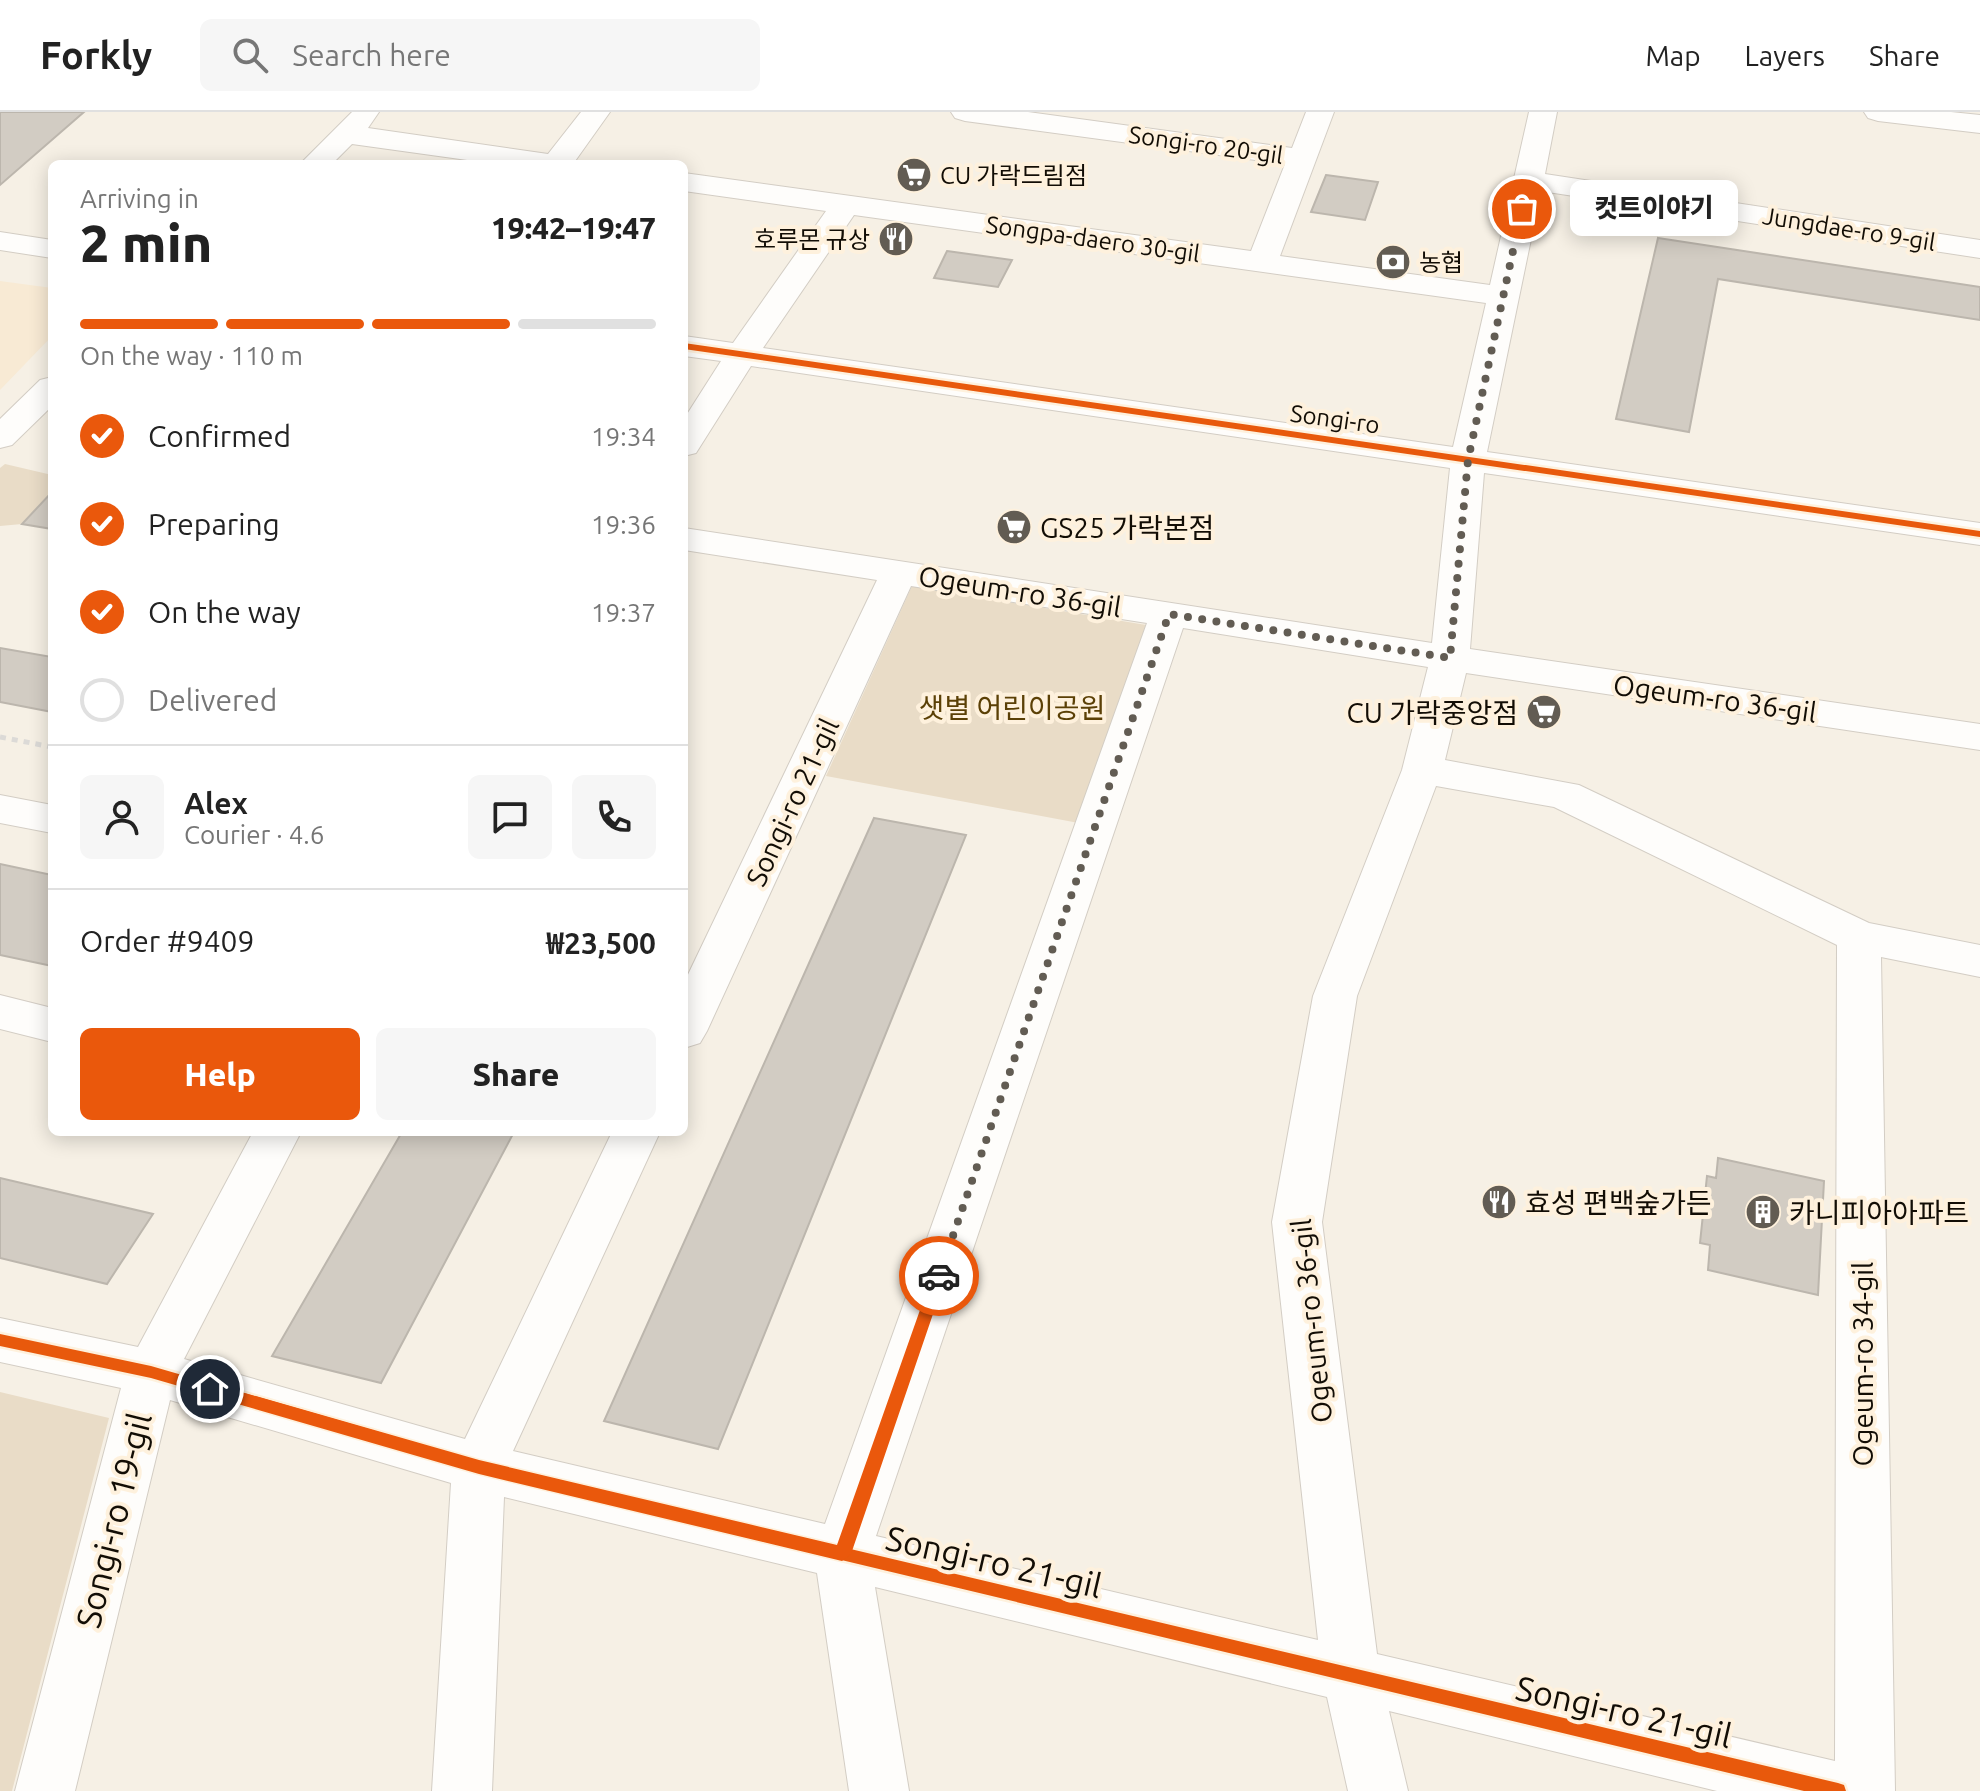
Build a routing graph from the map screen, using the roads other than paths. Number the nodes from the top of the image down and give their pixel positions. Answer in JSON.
{"nodes":[{"id":1,"x":368,"y":112,"type":"edge"},
{"id":2,"x":596,"y":112,"type":"edge"},
{"id":3,"x":965,"y":112,"type":"edge"},
{"id":4,"x":1320,"y":112,"type":"edge"},
{"id":5,"x":1543,"y":112,"type":"edge"},
{"id":6,"x":1878,"y":112,"type":"edge"},
{"id":7,"x":1980,"y":124,"type":"edge"},
{"id":8,"x":345,"y":134,"type":"junction"},
{"id":9,"x":1303,"y":158,"type":"junction"},
{"id":10,"x":319,"y":160,"type":"edge"},
{"id":11,"x":529,"y":160,"type":"edge"},
{"id":12,"x":560,"y":160,"type":"edge"},
{"id":13,"x":1528,"y":180,"type":"junction"},
{"id":14,"x":688,"y":183,"type":"edge"},
{"id":15,"x":846,"y":204,"type":"junction"},
{"id":16,"x":0,"y":241,"type":"edge"},
{"id":17,"x":48,"y":248,"type":"edge"},
{"id":18,"x":1980,"y":249,"type":"edge"},
{"id":19,"x":1262,"y":262,"type":"junction"},
{"id":20,"x":1503,"y":296,"type":"junction"},
{"id":21,"x":688,"y":347,"type":"edge"},
{"id":22,"x":741,"y":355,"type":"junction"},
{"id":23,"x":48,"y":391,"type":"edge"},
{"id":24,"x":4,"y":434,"type":"edge"},
{"id":25,"x":48,"y":437,"type":"edge"},
{"id":26,"x":688,"y":440,"type":"edge"},
{"id":27,"x":1468,"y":460,"type":"junction"},
{"id":28,"x":1980,"y":534,"type":"edge"},
{"id":29,"x":688,"y":540,"type":"edge"},
{"id":30,"x":899,"y":572,"type":"junction"},
{"id":31,"x":1169,"y":614,"type":"junction"},
{"id":32,"x":1450,"y":658,"type":"junction"},
{"id":33,"x":1980,"y":737,"type":"edge"},
{"id":34,"x":1422,"y":770,"type":"junction"},
{"id":35,"x":0,"y":809,"type":"edge"},
{"id":36,"x":48,"y":818,"type":"edge"},
{"id":37,"x":1859,"y":937,"type":"junction"},
{"id":38,"x":1980,"y":961,"type":"edge"},
{"id":39,"x":0,"y":1012,"type":"edge"},
{"id":40,"x":688,"y":1022,"type":"edge"},
{"id":41,"x":48,"y":1024,"type":"edge"},
{"id":42,"x":275,"y":1136,"type":"edge"},
{"id":43,"x":634,"y":1136,"type":"edge"},
{"id":44,"x":0,"y":1340,"type":"edge"},
{"id":45,"x":151,"y":1372,"type":"junction"},
{"id":46,"x":479,"y":1467,"type":"junction"},
{"id":47,"x":842,"y":1554,"type":"junction"},
{"id":48,"x":1351,"y":1675,"type":"junction"},
{"id":49,"x":45,"y":1791,"type":"edge"},
{"id":50,"x":462,"y":1791,"type":"edge"},
{"id":51,"x":879,"y":1791,"type":"edge"},
{"id":52,"x":1378,"y":1791,"type":"edge"},
{"id":53,"x":1838,"y":1791,"type":"edge"},
{"id":54,"x":1865,"y":1791,"type":"edge"}],
"edges":[{"from":1,"to":8,"type":"street"},
{"from":2,"to":12,"type":"street"},
{"from":3,"to":9,"type":"street","name":"Songi-ro 20-gil"},
{"from":4,"to":9,"type":"street"},
{"from":5,"to":13,"type":"street"},
{"from":6,"to":7,"type":"street"},
{"from":8,"to":10,"type":"street"},
{"from":8,"to":11,"type":"street"},
{"from":9,"to":19,"type":"street"},
{"from":13,"to":18,"type":"street","name":"Jungdae-ro 9-gil"},
{"from":13,"to":20,"type":"street"},
{"from":14,"to":15,"type":"street","name":"Songpa-daero 30-gil"},
{"from":15,"to":19,"type":"street","name":"Songpa-daero 30-gil"},
{"from":15,"to":22,"type":"street"},
{"from":16,"to":17,"type":"street"},
{"from":19,"to":20,"type":"street","name":"Songpa-daero 30-gil"},
{"from":20,"to":27,"type":"street"},
{"from":21,"to":22,"type":"street","name":"Songi-ro"},
{"from":22,"to":26,"type":"street"},
{"from":22,"to":27,"type":"street","name":"Songi-ro"},
{"from":23,"to":24,"type":"street"},
{"from":24,"to":25,"type":"street"},
{"from":27,"to":28,"type":"street","name":"Songi-ro"},
{"from":27,"to":32,"type":"street","name":"Ogeum-ro 36-gil"},
{"from":29,"to":30,"type":"street","name":"Ogeum-ro 36-gil"},
{"from":30,"to":31,"type":"street","name":"Ogeum-ro 36-gil"},
{"from":30,"to":40,"type":"street","name":"Songi-ro 21-gil"},
{"from":31,"to":32,"type":"street","name":"Ogeum-ro 36-gil"},
{"from":31,"to":47,"type":"street"},
{"from":32,"to":33,"type":"street","name":"Ogeum-ro 36-gil"},
{"from":32,"to":34,"type":"street","name":"Ogeum-ro 36-gil"},
{"from":34,"to":37,"type":"street"},
{"from":34,"to":48,"type":"street","name":"Ogeum-ro 36-gil"},
{"from":35,"to":36,"type":"street"},
{"from":37,"to":38,"type":"street"},
{"from":37,"to":54,"type":"street","name":"Ogeum-ro 34-gil"},
{"from":39,"to":41,"type":"street"},
{"from":42,"to":45,"type":"street","name":"Songi-ro 19-gil"},
{"from":43,"to":46,"type":"street"},
{"from":44,"to":45,"type":"street","name":"Songi-ro 21-gil"},
{"from":45,"to":46,"type":"street","name":"Songi-ro 21-gil"},
{"from":45,"to":49,"type":"street","name":"Songi-ro 19-gil"},
{"from":46,"to":47,"type":"street","name":"Songi-ro 21-gil"},
{"from":46,"to":50,"type":"street"},
{"from":47,"to":48,"type":"street","name":"Songi-ro 21-gil"},
{"from":47,"to":51,"type":"street"},
{"from":48,"to":52,"type":"street","name":"Ogeum-ro 36-gil"},
{"from":48,"to":53,"type":"street","name":"Songi-ro 21-gil"}]}
